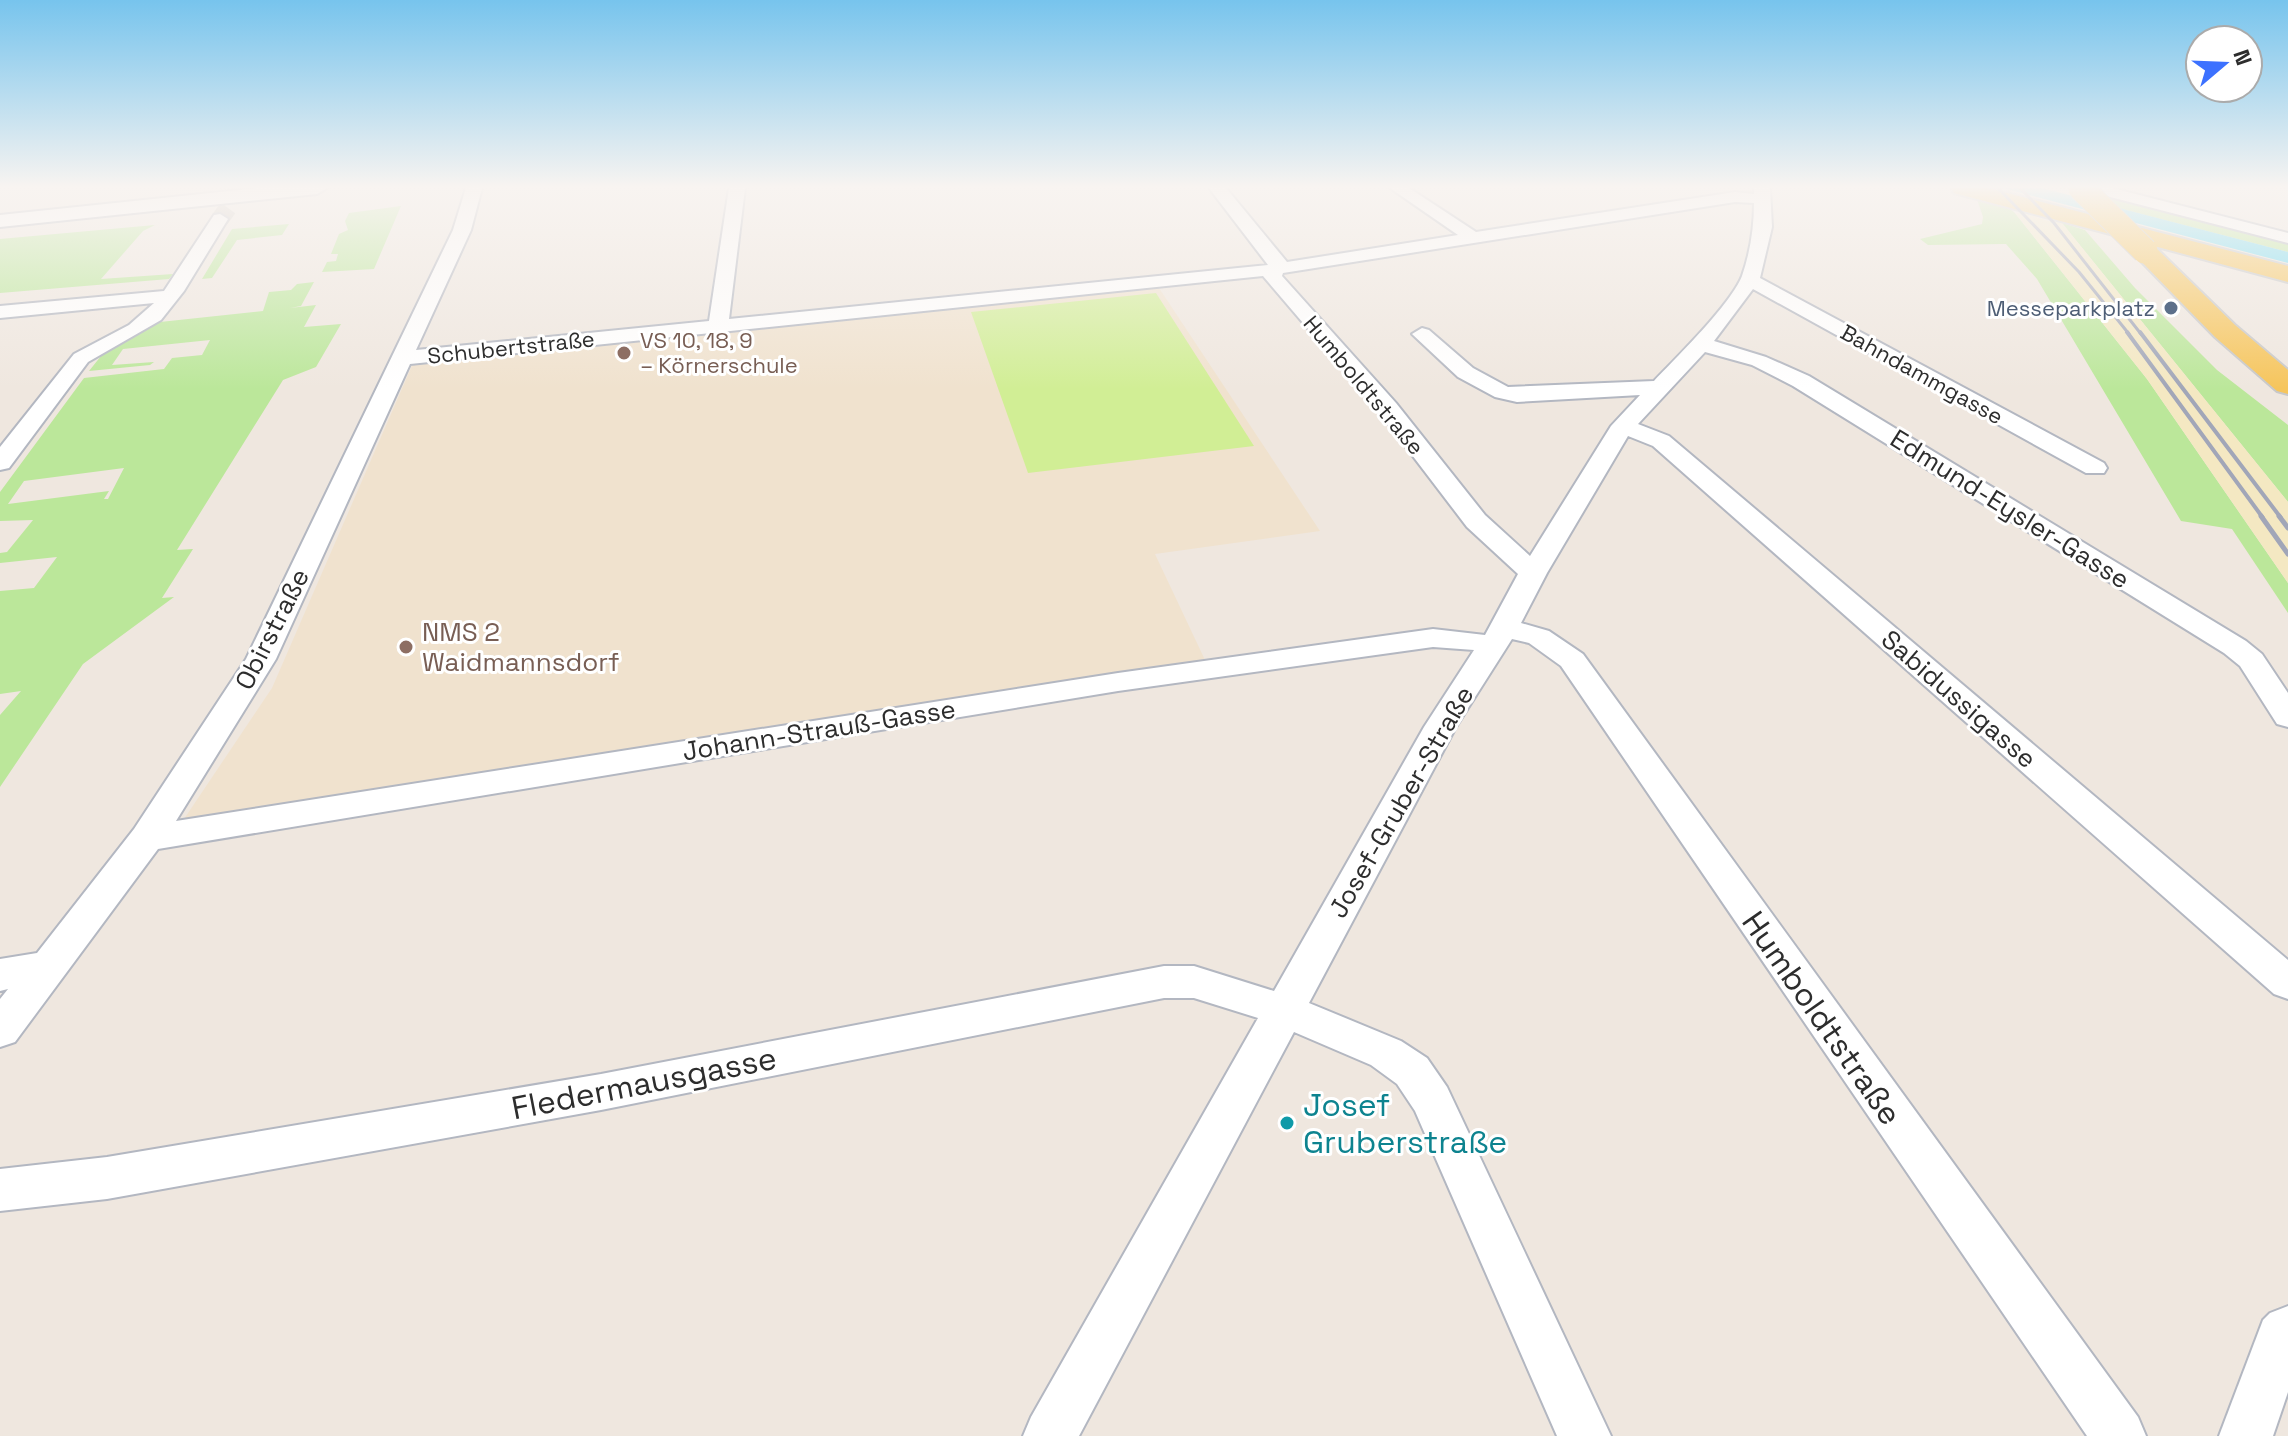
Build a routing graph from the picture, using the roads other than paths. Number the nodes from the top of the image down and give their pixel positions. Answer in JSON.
{"nodes":[{"id":1,"x":197,"y":255,"type":"edge"},
{"id":2,"x":451,"y":255,"type":"edge"},
{"id":3,"x":728,"y":255,"type":"edge"},
{"id":4,"x":1272,"y":255,"type":"edge"},
{"id":5,"x":1361,"y":255,"type":"edge"},
{"id":6,"x":1756,"y":255,"type":"edge"},
{"id":7,"x":2149,"y":255,"type":"edge"},
{"id":8,"x":2216,"y":255,"type":"edge"},
{"id":9,"x":1275,"y":269,"type":"junction"},
{"id":10,"x":2288,"y":274,"type":"edge"},
{"id":11,"x":1750,"y":280,"type":"junction"},
{"id":12,"x":170,"y":296,"type":"junction"},
{"id":13,"x":125,"y":301,"type":"junction"},
{"id":14,"x":0,"y":312,"type":"edge"},
{"id":15,"x":718,"y":326,"type":"junction"},
{"id":16,"x":1422,"y":334,"type":"dead end"},
{"id":17,"x":1701,"y":344,"type":"junction"},
{"id":18,"x":81,"y":358,"type":"junction"},
{"id":19,"x":404,"y":358,"type":"junction"},
{"id":20,"x":2288,"y":385,"type":"edge"},
{"id":21,"x":1662,"y":387,"type":"junction"},
{"id":22,"x":1623,"y":426,"type":"junction"},
{"id":23,"x":25,"y":433,"type":"junction"},
{"id":24,"x":0,"y":436,"type":"edge"},
{"id":25,"x":0,"y":463,"type":"edge"},
{"id":26,"x":2095,"y":468,"type":"dead end"},
{"id":27,"x":1533,"y":573,"type":"junction"},
{"id":28,"x":1498,"y":637,"type":"junction"},
{"id":29,"x":2288,"y":717,"type":"edge"},
{"id":30,"x":147,"y":838,"type":"junction"},
{"id":31,"x":49,"y":966,"type":"junction"},
{"id":32,"x":0,"y":975,"type":"edge"},
{"id":33,"x":2288,"y":983,"type":"edge"},
{"id":34,"x":1283,"y":1010,"type":"junction"},
{"id":35,"x":0,"y":1030,"type":"edge"},
{"id":36,"x":0,"y":1190,"type":"edge"},
{"id":37,"x":2288,"y":1331,"type":"edge"},
{"id":38,"x":1050,"y":1436,"type":"edge"},
{"id":39,"x":1584,"y":1436,"type":"edge"},
{"id":40,"x":2119,"y":1436,"type":"edge"},
{"id":41,"x":2246,"y":1436,"type":"edge"}],
"edges":[{"from":1,"to":12,"type":"street"},
{"from":2,"to":19,"type":"street","name":"Obirstraße"},
{"from":3,"to":15,"type":"street"},
{"from":4,"to":9,"type":"street","name":"Humboldtstraße"},
{"from":5,"to":9,"type":"street","name":"Schubertstraße"},
{"from":6,"to":11,"type":"street","name":"Josef-Gruber-Straße"},
{"from":7,"to":20,"type":"main road","bridge":true},
{"from":8,"to":10,"type":"main road"},
{"from":9,"to":15,"type":"street","name":"Schubertstraße"},
{"from":9,"to":27,"type":"street","name":"Humboldtstraße"},
{"from":11,"to":17,"type":"street","name":"Josef-Gruber-Straße"},
{"from":11,"to":26,"type":"street","name":"Bahndammgasse"},
{"from":12,"to":13,"type":"street"},
{"from":12,"to":18,"type":"street"},
{"from":13,"to":14,"type":"street"},
{"from":13,"to":18,"type":"street"},
{"from":15,"to":19,"type":"street","name":"Schubertstraße"},
{"from":16,"to":21,"type":"street"},
{"from":17,"to":21,"type":"street","name":"Josef-Gruber-Straße"},
{"from":17,"to":29,"type":"street","name":"Edmund-Eysler-Gasse"},
{"from":18,"to":23,"type":"street"},
{"from":19,"to":30,"type":"street","name":"Obirstraße"},
{"from":21,"to":22,"type":"street","name":"Josef-Gruber-Straße"},
{"from":22,"to":27,"type":"street","name":"Josef-Gruber-Straße"},
{"from":22,"to":33,"type":"street","name":"Sabidussigasse"},
{"from":23,"to":24,"type":"street"},
{"from":23,"to":25,"type":"street"},
{"from":27,"to":28,"type":"street","name":"Josef-Gruber-Straße"},
{"from":28,"to":30,"type":"street","name":"Johann-Strauß-Gasse"},
{"from":28,"to":34,"type":"street","name":"Josef-Gruber-Straße"},
{"from":28,"to":40,"type":"street","name":"Humboldtstraße"},
{"from":30,"to":31,"type":"street","name":"Obirstraße"},
{"from":31,"to":32,"type":"street"},
{"from":31,"to":35,"type":"street","name":"Obirstraße"},
{"from":34,"to":36,"type":"street","name":"Fledermausgasse"},
{"from":34,"to":38,"type":"street","name":"Josef-Gruber-Straße"},
{"from":34,"to":39,"type":"street","name":"Fledermausgasse"},
{"from":37,"to":41,"type":"street"}]}
